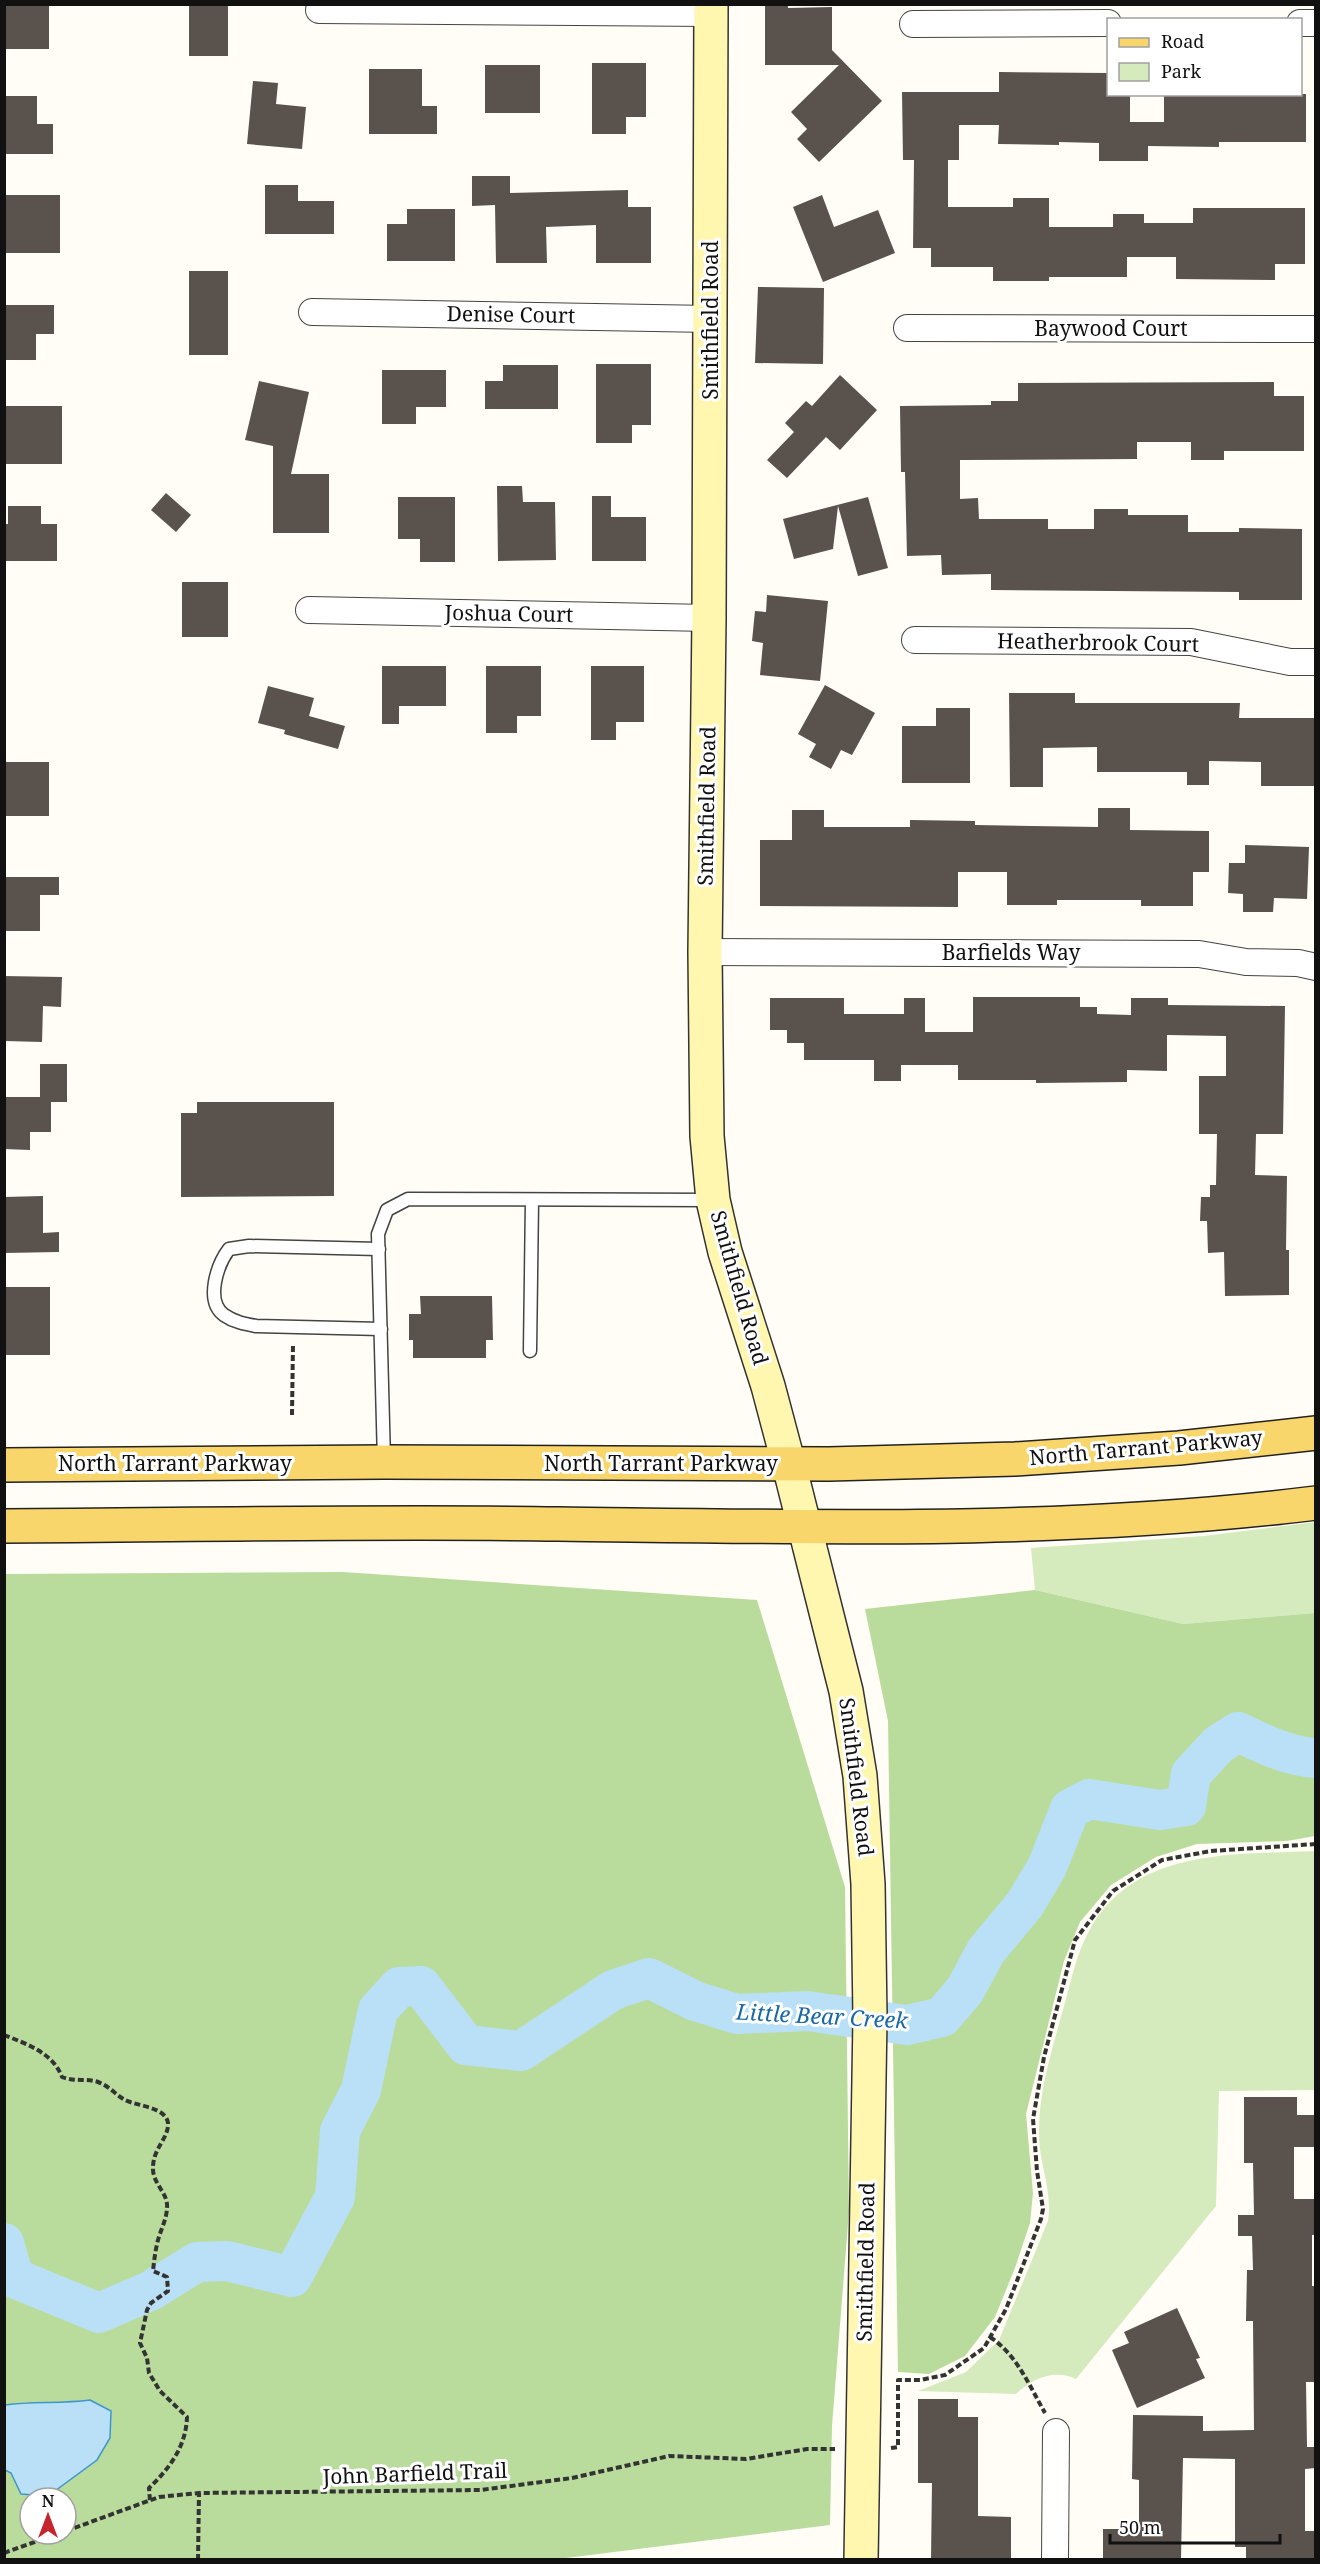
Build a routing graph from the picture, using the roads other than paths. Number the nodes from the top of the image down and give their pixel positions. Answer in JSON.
{"nodes":[{"id":1,"x":711,"y":9,"type":"edge"},
{"id":2,"x":319,"y":10,"type":"dead end"},
{"id":3,"x":1107,"y":23,"type":"edge"},
{"id":4,"x":913,"y":24,"type":"dead end"},
{"id":5,"x":312,"y":312,"type":"dead end"},
{"id":6,"x":711,"y":319,"type":"junction"},
{"id":7,"x":907,"y":328,"type":"dead end"},
{"id":8,"x":1316,"y":329,"type":"edge"},
{"id":9,"x":309,"y":610,"type":"dead end"},
{"id":10,"x":709,"y":618,"type":"junction"},
{"id":11,"x":915,"y":640,"type":"dead end"},
{"id":12,"x":1316,"y":662,"type":"edge"},
{"id":13,"x":705,"y":952,"type":"junction"},
{"id":14,"x":1316,"y":967,"type":"edge"},
{"id":15,"x":532,"y":1200,"type":"junction"},
{"id":16,"x":713,"y":1200,"type":"junction"},
{"id":17,"x":379,"y":1249,"type":"junction"},
{"id":18,"x":381,"y":1329,"type":"junction"},
{"id":19,"x":530,"y":1351,"type":"dead end"},
{"id":20,"x":1316,"y":1433,"type":"edge"},
{"id":21,"x":384,"y":1462,"type":"junction"},
{"id":22,"x":789,"y":1464,"type":"junction"},
{"id":23,"x":4,"y":1466,"type":"edge"},
{"id":24,"x":1316,"y":1503,"type":"edge"},
{"id":25,"x":4,"y":1526,"type":"edge"},
{"id":26,"x":804,"y":1528,"type":"junction"},
{"id":27,"x":1056,"y":2432,"type":"road end"},
{"id":28,"x":861,"y":2559,"type":"edge"},
{"id":29,"x":1055,"y":2559,"type":"edge"}],
"edges":[{"from":1,"to":2,"type":"street"},
{"from":1,"to":6,"type":"main road","name":"Smithfield Road"},
{"from":3,"to":4,"type":"street"},
{"from":5,"to":6,"type":"street","name":"Denise Court"},
{"from":6,"to":10,"type":"main road","name":"Smithfield Road"},
{"from":7,"to":8,"type":"street","name":"Baywood Court"},
{"from":9,"to":10,"type":"street","name":"Joshua Court"},
{"from":10,"to":13,"type":"main road","name":"Smithfield Road"},
{"from":11,"to":12,"type":"street","name":"Heatherbrook Court"},
{"from":13,"to":14,"type":"street","name":"Barfields Way"},
{"from":13,"to":16,"type":"main road","name":"Smithfield Road"},
{"from":15,"to":16,"type":"lane"},
{"from":15,"to":17,"type":"lane"},
{"from":15,"to":19,"type":"lane"},
{"from":16,"to":22,"type":"main road","name":"Smithfield Road"},
{"from":17,"to":18,"type":"lane"},
{"from":17,"to":18,"type":"lane"},
{"from":18,"to":21,"type":"lane"},
{"from":20,"to":22,"type":"main road","name":"North Tarrant Parkway"},
{"from":21,"to":22,"type":"main road","name":"North Tarrant Parkway"},
{"from":21,"to":23,"type":"main road","name":"North Tarrant Parkway"},
{"from":22,"to":26,"type":"main road","name":"Smithfield Road"},
{"from":24,"to":26,"type":"main road"},
{"from":25,"to":26,"type":"main road"},
{"from":26,"to":28,"type":"main road","name":"Smithfield Road"},
{"from":27,"to":29,"type":"street"}]}
